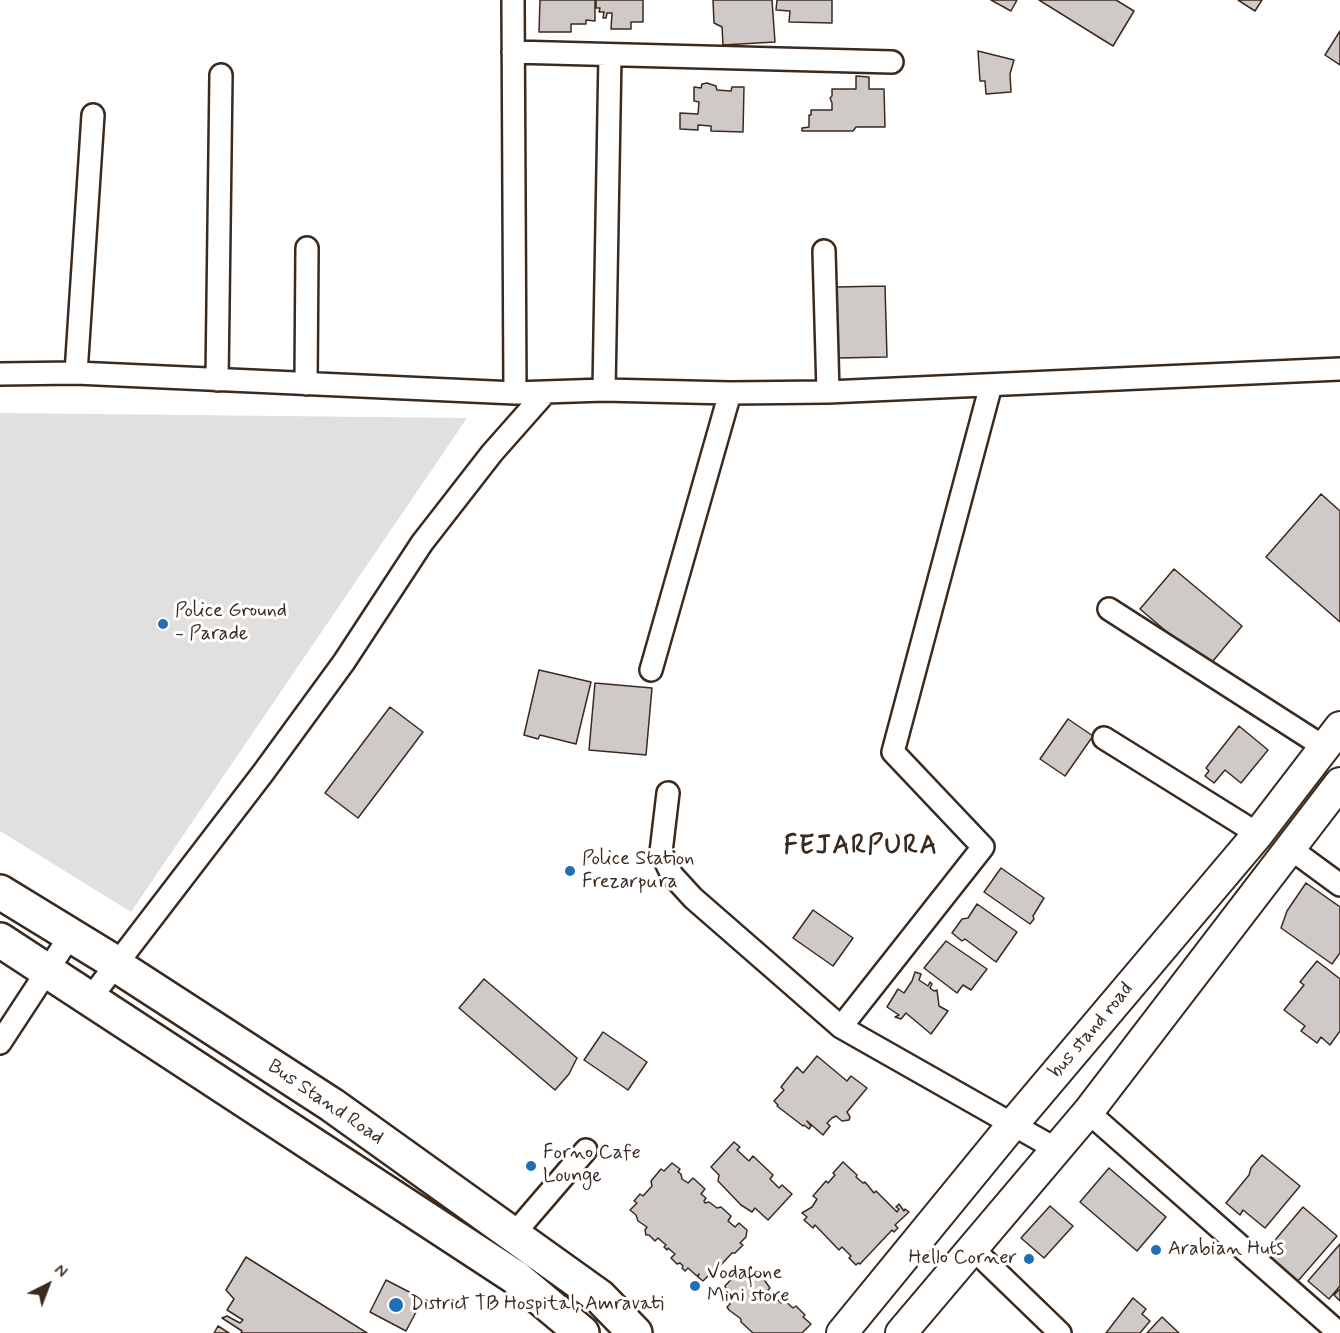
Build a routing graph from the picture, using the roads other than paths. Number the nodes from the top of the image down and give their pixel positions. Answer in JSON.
{"nodes":[{"id":1,"x":513,"y":0,"type":"edge"},
{"id":2,"x":513,"y":52,"type":"junction"},
{"id":3,"x":610,"y":55,"type":"junction"},
{"id":4,"x":892,"y":62,"type":"dead end"},
{"id":5,"x":221,"y":75,"type":"dead end"},
{"id":6,"x":93,"y":115,"type":"dead end"},
{"id":7,"x":307,"y":248,"type":"dead end"},
{"id":8,"x":824,"y":251,"type":"dead end"},
{"id":9,"x":1340,"y":369,"type":"edge"},
{"id":10,"x":0,"y":374,"type":"edge"},
{"id":11,"x":76,"y":374,"type":"junction"},
{"id":12,"x":217,"y":380,"type":"junction"},
{"id":13,"x":306,"y":384,"type":"junction"},
{"id":14,"x":991,"y":385,"type":"junction"},
{"id":15,"x":603,"y":390,"type":"junction"},
{"id":16,"x":828,"y":392,"type":"junction"},
{"id":17,"x":515,"y":393,"type":"junction"},
{"id":18,"x":545,"y":393,"type":"junction"},
{"id":19,"x":730,"y":393,"type":"junction"},
{"id":20,"x":1109,"y":609,"type":"dead end"},
{"id":21,"x":651,"y":670,"type":"dead end"},
{"id":22,"x":1332,"y":737,"type":"edge"},
{"id":23,"x":1104,"y":738,"type":"dead end"},
{"id":24,"x":1340,"y":783,"type":"edge"},
{"id":25,"x":668,"y":793,"type":"dead end"},
{"id":26,"x":1258,"y":834,"type":"junction"},
{"id":27,"x":1290,"y":849,"type":"junction"},
{"id":28,"x":1340,"y":885,"type":"edge"},
{"id":29,"x":0,"y":892,"type":"edge"},
{"id":30,"x":70,"y":936,"type":"junction"},
{"id":31,"x":0,"y":940,"type":"edge"},
{"id":32,"x":116,"y":963,"type":"junction"},
{"id":33,"x":48,"y":972,"type":"junction"},
{"id":34,"x":89,"y":1000,"type":"junction"},
{"id":35,"x":841,"y":1027,"type":"junction"},
{"id":36,"x":0,"y":1043,"type":"edge"},
{"id":37,"x":1088,"y":1112,"type":"junction"},
{"id":38,"x":1013,"y":1124,"type":"junction"},
{"id":39,"x":586,"y":1149,"type":"dead end"},
{"id":40,"x":1056,"y":1149,"type":"junction"},
{"id":41,"x":513,"y":1235,"type":"junction"},
{"id":42,"x":973,"y":1249,"type":"junction"},
{"id":43,"x":575,"y":1330,"type":"edge"},
{"id":44,"x":635,"y":1333,"type":"edge"},
{"id":45,"x":842,"y":1333,"type":"edge"},
{"id":46,"x":901,"y":1333,"type":"edge"},
{"id":47,"x":1060,"y":1333,"type":"edge"},
{"id":48,"x":1339,"y":1333,"type":"edge"}],
"edges":[{"from":1,"to":2,"type":"street"},
{"from":2,"to":3,"type":"street"},
{"from":2,"to":17,"type":"street"},
{"from":3,"to":4,"type":"street"},
{"from":3,"to":15,"type":"street"},
{"from":5,"to":12,"type":"street"},
{"from":6,"to":11,"type":"street"},
{"from":7,"to":13,"type":"street"},
{"from":8,"to":16,"type":"street"},
{"from":9,"to":14,"type":"street"},
{"from":10,"to":11,"type":"street"},
{"from":11,"to":12,"type":"street"},
{"from":12,"to":13,"type":"street"},
{"from":13,"to":17,"type":"street"},
{"from":14,"to":16,"type":"street"},
{"from":14,"to":35,"type":"street"},
{"from":15,"to":18,"type":"street"},
{"from":15,"to":19,"type":"street"},
{"from":16,"to":19,"type":"street"},
{"from":17,"to":18,"type":"street"},
{"from":18,"to":32,"type":"street"},
{"from":19,"to":21,"type":"street"},
{"from":20,"to":22,"type":"street"},
{"from":22,"to":26,"type":"street","name":"bus stand road"},
{"from":23,"to":26,"type":"street"},
{"from":24,"to":27,"type":"street"},
{"from":25,"to":35,"type":"street"},
{"from":26,"to":38,"type":"street","name":"bus stand road"},
{"from":27,"to":28,"type":"street"},
{"from":27,"to":37,"type":"street"},
{"from":29,"to":30,"type":"main road","name":"Bus Stand Road"},
{"from":30,"to":32,"type":"main road","name":"Bus Stand Road"},
{"from":30,"to":33,"type":"street"},
{"from":31,"to":33,"type":"main road","name":"Bus Stand Road"},
{"from":32,"to":34,"type":"street"},
{"from":32,"to":41,"type":"main road","name":"Bus Stand Road"},
{"from":33,"to":34,"type":"main road","name":"Bus Stand Road"},
{"from":33,"to":36,"type":"street"},
{"from":34,"to":43,"type":"main road","name":"Bus Stand Road"},
{"from":35,"to":38,"type":"street"},
{"from":37,"to":40,"type":"street"},
{"from":37,"to":48,"type":"street"},
{"from":38,"to":40,"type":"street"},
{"from":38,"to":45,"type":"street","name":"bus stand road"},
{"from":39,"to":41,"type":"street"},
{"from":40,"to":42,"type":"street"},
{"from":41,"to":44,"type":"main road","name":"Bus Stand Road"},
{"from":42,"to":46,"type":"street"},
{"from":42,"to":47,"type":"street"}]}
